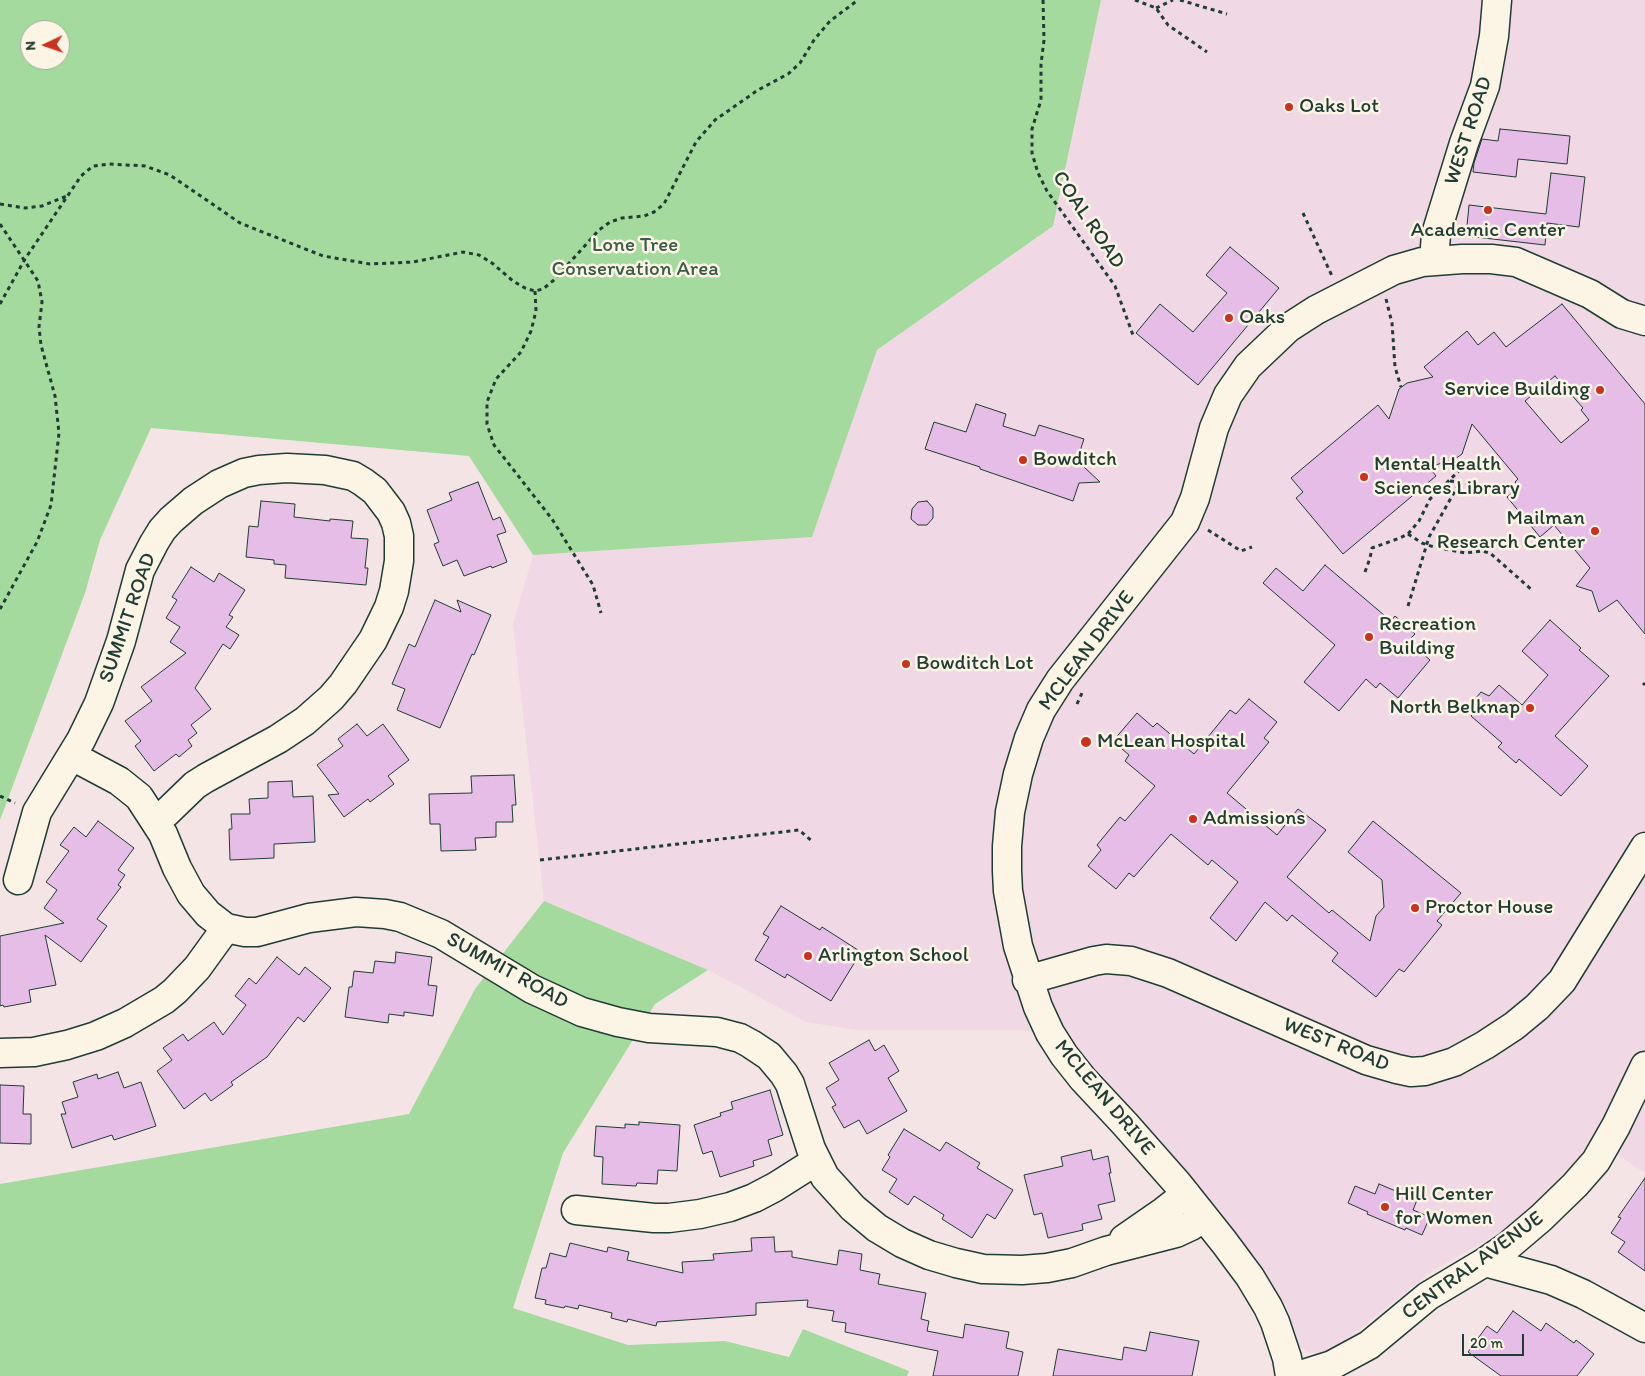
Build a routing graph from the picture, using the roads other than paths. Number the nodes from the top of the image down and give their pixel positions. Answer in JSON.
{"nodes":[{"id":1,"x":1497,"y":0,"type":"edge"},
{"id":2,"x":1434,"y":261,"type":"junction"},
{"id":3,"x":1645,"y":321,"type":"edge"},
{"id":4,"x":72,"y":756,"type":"junction"},
{"id":5,"x":155,"y":820,"type":"junction"},
{"id":6,"x":1645,"y":847,"type":"edge"},
{"id":7,"x":18,"y":880,"type":"dead end"},
{"id":8,"x":226,"y":928,"type":"junction"},
{"id":9,"x":1027,"y":980,"type":"junction"},
{"id":10,"x":0,"y":1053,"type":"edge"},
{"id":11,"x":1645,"y":1066,"type":"edge"},
{"id":12,"x":816,"y":1161,"type":"junction"},
{"id":13,"x":1186,"y":1194,"type":"junction"},
{"id":14,"x":576,"y":1210,"type":"dead end"},
{"id":15,"x":1204,"y":1217,"type":"junction"},
{"id":16,"x":1517,"y":1239,"type":"junction"},
{"id":17,"x":1106,"y":1251,"type":"junction"},
{"id":18,"x":1485,"y":1262,"type":"junction"},
{"id":19,"x":1551,"y":1280,"type":"junction"},
{"id":20,"x":1645,"y":1328,"type":"edge"},
{"id":21,"x":1290,"y":1376,"type":"edge"},
{"id":22,"x":1296,"y":1376,"type":"edge"}],
"edges":[{"from":1,"to":2,"type":"street","name":"WEST ROAD"},
{"from":2,"to":3,"type":"street","name":"MCLEAN DRIVE"},
{"from":2,"to":9,"type":"street","name":"MCLEAN DRIVE"},
{"from":4,"to":5,"type":"street","name":"SUMMIT ROAD"},
{"from":4,"to":5,"type":"street","name":"SUMMIT ROAD"},
{"from":4,"to":7,"type":"street","name":"SUMMIT ROAD"},
{"from":5,"to":8,"type":"street","name":"SUMMIT ROAD"},
{"from":6,"to":9,"type":"street","name":"WEST ROAD"},
{"from":8,"to":10,"type":"street"},
{"from":8,"to":12,"type":"street","name":"SUMMIT ROAD"},
{"from":9,"to":13,"type":"street","name":"MCLEAN DRIVE"},
{"from":11,"to":16,"type":"street","name":"CENTRAL AVENUE"},
{"from":12,"to":14,"type":"street"},
{"from":12,"to":17,"type":"street","name":"SUMMIT ROAD"},
{"from":13,"to":15,"type":"street","name":"MCLEAN DRIVE"},
{"from":13,"to":17,"type":"street","name":"SUMMIT ROAD"},
{"from":15,"to":17,"type":"street","name":"SUMMIT ROAD"},
{"from":15,"to":21,"type":"street","name":"MCLEAN DRIVE"},
{"from":16,"to":18,"type":"street","name":"CENTRAL AVENUE"},
{"from":16,"to":19,"type":"street"},
{"from":18,"to":19,"type":"street"},
{"from":18,"to":22,"type":"street","name":"CENTRAL AVENUE"},
{"from":19,"to":20,"type":"street"}]}
